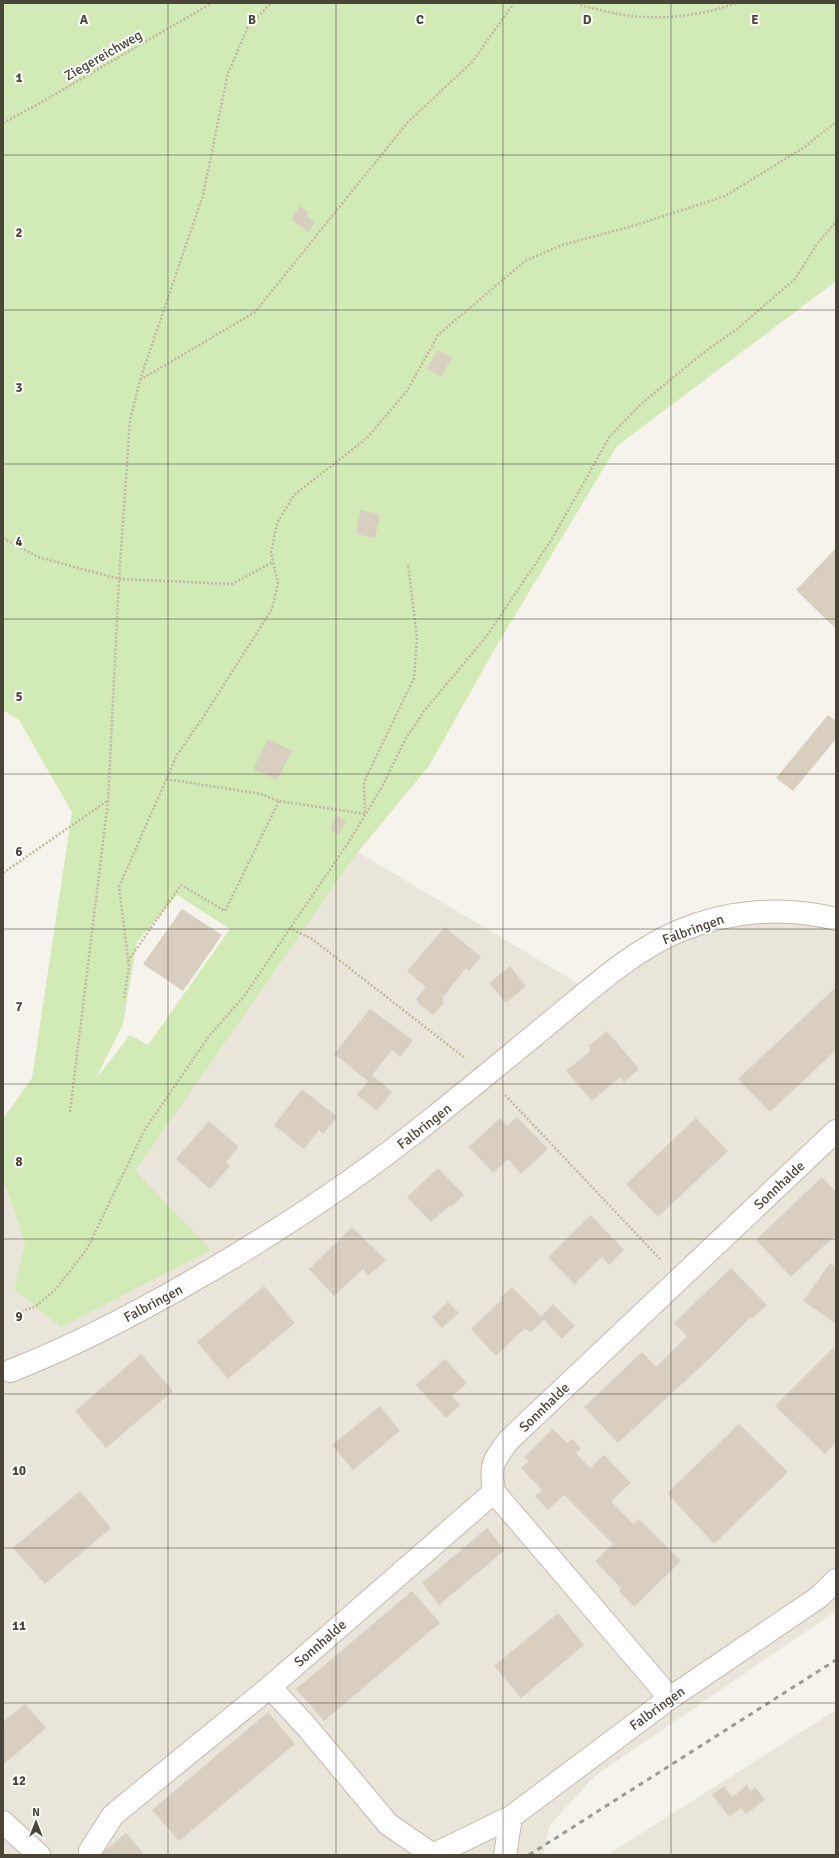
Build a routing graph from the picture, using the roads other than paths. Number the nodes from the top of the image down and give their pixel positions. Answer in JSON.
{"nodes":[{"id":1,"x":836,"y":919,"type":"edge"},
{"id":2,"x":836,"y":1131,"type":"edge"},
{"id":3,"x":10,"y":1371,"type":"dead end"},
{"id":4,"x":494,"y":1492,"type":"junction"},
{"id":5,"x":836,"y":1580,"type":"edge"},
{"id":6,"x":270,"y":1687,"type":"junction"},
{"id":7,"x":670,"y":1698,"type":"junction"},
{"id":8,"x":511,"y":1817,"type":"junction"},
{"id":9,"x":3,"y":1822,"type":"edge"},
{"id":10,"x":90,"y":1852,"type":"dead end"},
{"id":11,"x":39,"y":1855,"type":"edge"},
{"id":12,"x":433,"y":1855,"type":"edge"},
{"id":13,"x":505,"y":1855,"type":"edge"}],
"edges":[{"from":1,"to":3,"type":"street","name":"Falbringen"},
{"from":2,"to":4,"type":"street","name":"Sonnhalde"},
{"from":4,"to":6,"type":"street","name":"Sonnhalde"},
{"from":4,"to":7,"type":"street"},
{"from":5,"to":7,"type":"street","name":"Falbringen"},
{"from":6,"to":10,"type":"street","name":"Sonnhalde"},
{"from":6,"to":12,"type":"street"},
{"from":7,"to":8,"type":"street","name":"Falbringen"},
{"from":8,"to":12,"type":"street"},
{"from":8,"to":13,"type":"street"},
{"from":9,"to":11,"type":"street"}]}
